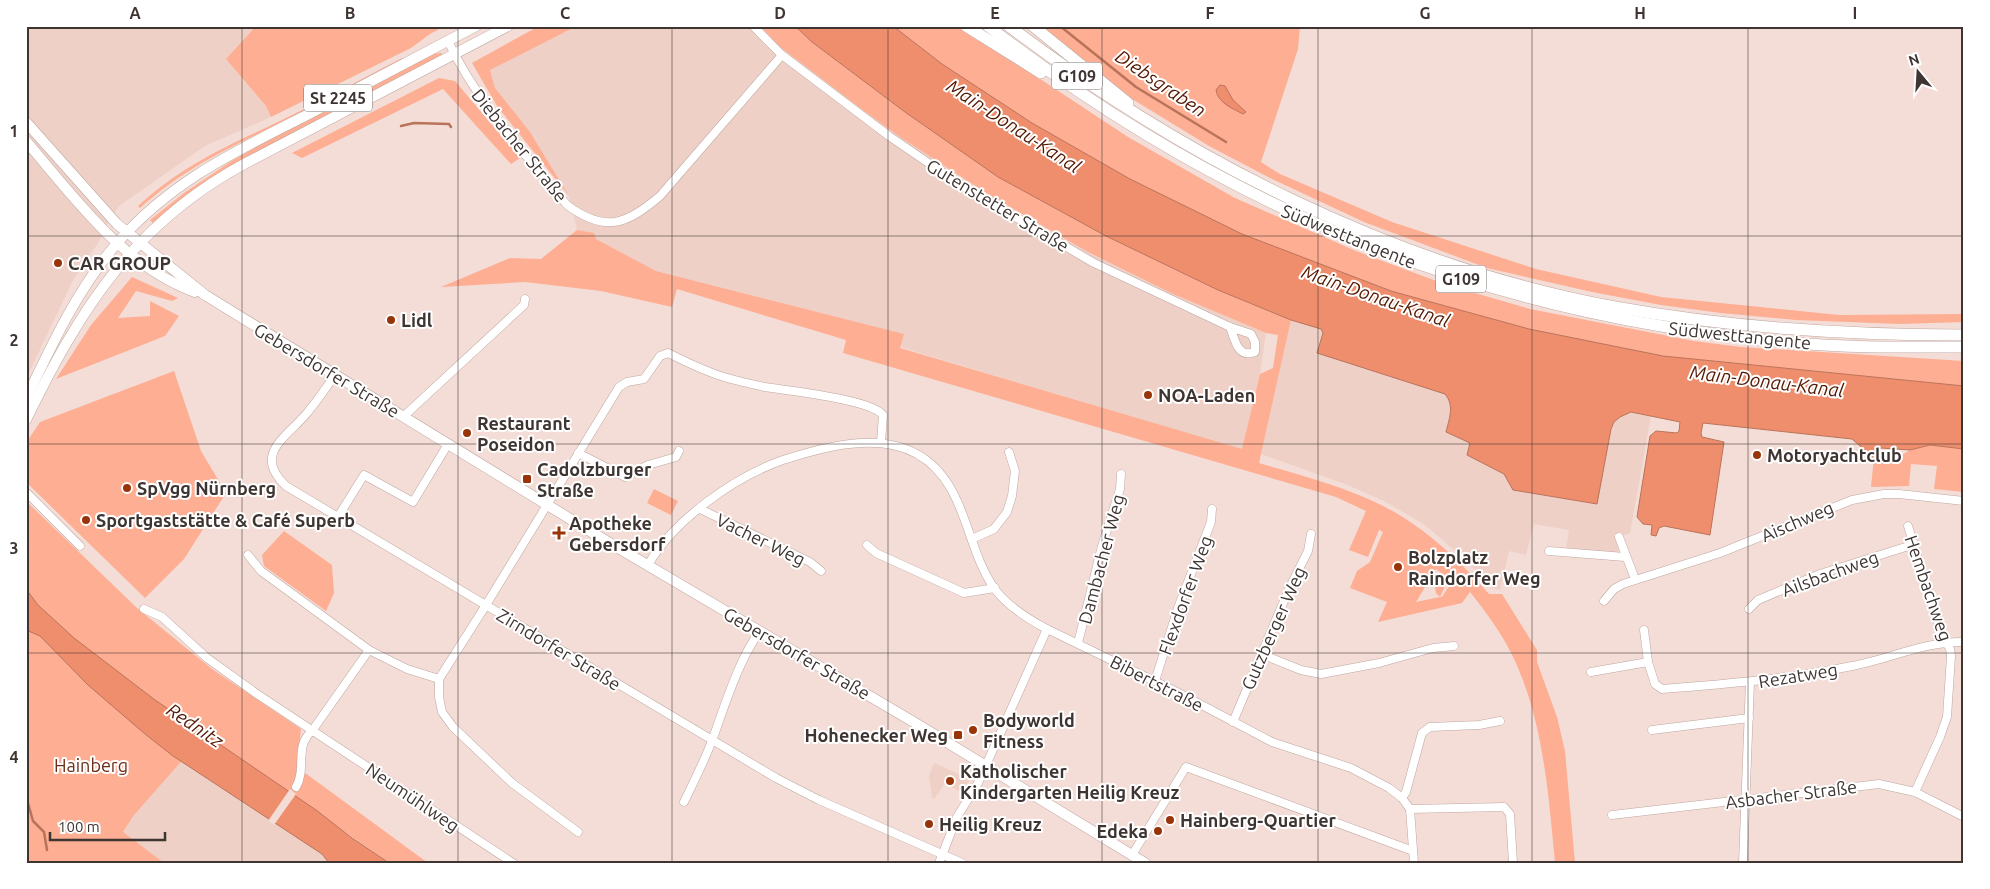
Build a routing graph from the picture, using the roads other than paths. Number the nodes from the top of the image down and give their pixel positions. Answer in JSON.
{"nodes":[{"id":1,"x":476,"y":26,"type":"edge"},
{"id":2,"x":508,"y":26,"type":"edge"},
{"id":3,"x":753,"y":26,"type":"edge"},
{"id":4,"x":966,"y":26,"type":"edge"},
{"id":5,"x":988,"y":26,"type":"edge"},
{"id":6,"x":1009,"y":26,"type":"edge"},
{"id":7,"x":1033,"y":26,"type":"edge"},
{"id":8,"x":448,"y":41,"type":"junction"},
{"id":9,"x":454,"y":54,"type":"junction"},
{"id":10,"x":782,"y":55,"type":"junction"},
{"id":11,"x":1058,"y":78,"type":"junction"},
{"id":12,"x":26,"y":122,"type":"edge"},
{"id":13,"x":1147,"y":122,"type":"junction"},
{"id":14,"x":26,"y":141,"type":"edge"},
{"id":15,"x":127,"y":233,"type":"junction"},
{"id":16,"x":118,"y":243,"type":"junction"},
{"id":17,"x":139,"y":243,"type":"junction"},
{"id":18,"x":130,"y":254,"type":"junction"},
{"id":19,"x":205,"y":296,"type":"junction"},
{"id":20,"x":525,"y":299,"type":"dead end"},
{"id":21,"x":1230,"y":327,"type":"dead end"},
{"id":22,"x":1964,"y":330,"type":"edge"},
{"id":23,"x":1964,"y":334,"type":"edge"},
{"id":24,"x":1943,"y":335,"type":"junction"},
{"id":25,"x":1893,"y":347,"type":"junction"},
{"id":26,"x":1964,"y":347,"type":"edge"},
{"id":27,"x":1964,"y":355,"type":"edge"},
{"id":28,"x":335,"y":375,"type":"junction"},
{"id":29,"x":26,"y":399,"type":"edge"},
{"id":30,"x":404,"y":416,"type":"junction"},
{"id":31,"x":26,"y":420,"type":"edge"},
{"id":32,"x":882,"y":442,"type":"junction"},
{"id":33,"x":448,"y":444,"type":"junction"},
{"id":34,"x":679,"y":452,"type":"dead end"},
{"id":35,"x":1009,"y":452,"type":"dead end"},
{"id":36,"x":578,"y":453,"type":"junction"},
{"id":37,"x":1121,"y":474,"type":"dead end"},
{"id":38,"x":26,"y":492,"type":"edge"},
{"id":39,"x":1964,"y":502,"type":"edge"},
{"id":40,"x":547,"y":504,"type":"junction"},
{"id":41,"x":700,"y":509,"type":"junction"},
{"id":42,"x":1212,"y":509,"type":"dead end"},
{"id":43,"x":338,"y":517,"type":"junction"},
{"id":44,"x":1908,"y":526,"type":"dead end"},
{"id":45,"x":1311,"y":534,"type":"dead end"},
{"id":46,"x":1619,"y":537,"type":"dead end"},
{"id":47,"x":972,"y":540,"type":"junction"},
{"id":48,"x":1915,"y":544,"type":"junction"},
{"id":49,"x":867,"y":545,"type":"dead end"},
{"id":50,"x":80,"y":546,"type":"dead end"},
{"id":51,"x":1549,"y":551,"type":"dead end"},
{"id":52,"x":248,"y":555,"type":"dead end"},
{"id":53,"x":1625,"y":557,"type":"junction"},
{"id":54,"x":648,"y":565,"type":"junction"},
{"id":55,"x":821,"y":571,"type":"dead end"},
{"id":56,"x":1635,"y":579,"type":"junction"},
{"id":57,"x":995,"y":588,"type":"junction"},
{"id":58,"x":1604,"y":602,"type":"dead end"},
{"id":59,"x":486,"y":605,"type":"junction"},
{"id":60,"x":144,"y":609,"type":"dead end"},
{"id":61,"x":1749,"y":609,"type":"dead end"},
{"id":62,"x":1047,"y":630,"type":"junction"},
{"id":63,"x":1644,"y":630,"type":"dead end"},
{"id":64,"x":760,"y":631,"type":"junction"},
{"id":65,"x":1964,"y":642,"type":"edge"},
{"id":66,"x":1946,"y":643,"type":"junction"},
{"id":67,"x":1078,"y":644,"type":"junction"},
{"id":68,"x":1454,"y":646,"type":"dead end"},
{"id":69,"x":369,"y":650,"type":"junction"},
{"id":70,"x":1261,"y":654,"type":"junction"},
{"id":71,"x":1648,"y":662,"type":"junction"},
{"id":72,"x":1591,"y":672,"type":"dead end"},
{"id":73,"x":438,"y":679,"type":"junction"},
{"id":74,"x":1155,"y":681,"type":"junction"},
{"id":75,"x":1750,"y":682,"type":"junction"},
{"id":76,"x":1750,"y":718,"type":"junction"},
{"id":77,"x":1500,"y":721,"type":"dead end"},
{"id":78,"x":1232,"y":722,"type":"junction"},
{"id":79,"x":1652,"y":730,"type":"dead end"},
{"id":80,"x":312,"y":731,"type":"junction"},
{"id":81,"x":712,"y":740,"type":"junction"},
{"id":82,"x":986,"y":766,"type":"junction"},
{"id":83,"x":296,"y":787,"type":"dead end"},
{"id":84,"x":1915,"y":792,"type":"junction"},
{"id":85,"x":1402,"y":798,"type":"junction"},
{"id":86,"x":1746,"y":800,"type":"junction"},
{"id":87,"x":684,"y":802,"type":"dead end"},
{"id":88,"x":1410,"y":809,"type":"junction"},
{"id":89,"x":1612,"y":815,"type":"dead end"},
{"id":90,"x":1964,"y":817,"type":"edge"},
{"id":91,"x":578,"y":832,"type":"dead end"},
{"id":92,"x":1413,"y":851,"type":"junction"},
{"id":93,"x":942,"y":854,"type":"junction"},
{"id":94,"x":1132,"y":855,"type":"junction"},
{"id":95,"x":513,"y":863,"type":"edge"},
{"id":96,"x":939,"y":863,"type":"edge"},
{"id":97,"x":962,"y":863,"type":"edge"},
{"id":98,"x":1145,"y":863,"type":"edge"},
{"id":99,"x":1414,"y":863,"type":"edge"},
{"id":100,"x":1513,"y":863,"type":"edge"},
{"id":101,"x":1743,"y":863,"type":"edge"}],
"edges":[{"from":1,"to":8,"type":"main road","number":"St 2245"},
{"from":2,"to":9,"type":"main road","number":"St 2245"},
{"from":3,"to":10,"type":"street","name":"Gutenstetter Straße"},
{"from":4,"to":11,"type":"highway"},
{"from":5,"to":11,"type":"highway","name":"Südwesttangente","number":"G109"},
{"from":6,"to":13,"type":"highway","name":"Südwesttangente","number":"G109"},
{"from":7,"to":13,"type":"highway"},
{"from":8,"to":9,"type":"street","name":"Diebacher Straße"},
{"from":8,"to":15,"type":"main road","number":"St 2245"},
{"from":9,"to":10,"type":"street","name":"Diebacher Straße"},
{"from":9,"to":17,"type":"main road","number":"St 2245"},
{"from":10,"to":21,"type":"street","name":"Gutenstetter Straße"},
{"from":11,"to":25,"type":"highway","name":"Südwesttangente","number":"G109"},
{"from":12,"to":15,"type":"main road","name":"Gebersdorfer Straße"},
{"from":13,"to":24,"type":"highway","name":"Südwesttangente","number":"G109"},
{"from":14,"to":16,"type":"main road","name":"Gebersdorfer Straße"},
{"from":15,"to":16,"type":"main road","number":"St 2245"},
{"from":15,"to":17,"type":"main road","name":"Gebersdorfer Straße"},
{"from":16,"to":18,"type":"main road","name":"Gebersdorfer Straße"},
{"from":16,"to":29,"type":"main road","number":"St 2245"},
{"from":17,"to":18,"type":"main road","number":"St 2245"},
{"from":17,"to":19,"type":"main road","name":"Gebersdorfer Straße"},
{"from":18,"to":19,"type":"main road","name":"Gebersdorfer Straße"},
{"from":18,"to":31,"type":"main road","number":"St 2245"},
{"from":19,"to":28,"type":"main road","name":"Gebersdorfer Straße"},
{"from":20,"to":30,"type":"street"},
{"from":22,"to":24,"type":"highway"},
{"from":23,"to":24,"type":"highway","name":"Südwesttangente","number":"G109"},
{"from":25,"to":26,"type":"highway","name":"Südwesttangente","number":"G109"},
{"from":25,"to":27,"type":"highway"},
{"from":28,"to":30,"type":"main road","name":"Gebersdorfer Straße"},
{"from":28,"to":43,"type":"street","name":"Zirndorfer Straße"},
{"from":30,"to":33,"type":"main road","name":"Gebersdorfer Straße"},
{"from":32,"to":36,"type":"street"},
{"from":32,"to":41,"type":"street"},
{"from":32,"to":47,"type":"street","name":"Bibertstraße"},
{"from":33,"to":40,"type":"main road","name":"Gebersdorfer Straße"},
{"from":33,"to":43,"type":"street"},
{"from":34,"to":36,"type":"street"},
{"from":35,"to":47,"type":"street"},
{"from":36,"to":40,"type":"street"},
{"from":37,"to":67,"type":"street","name":"Dambacher Weg"},
{"from":38,"to":50,"type":"street"},
{"from":39,"to":56,"type":"street","name":"Aischweg"},
{"from":40,"to":54,"type":"main road","name":"Gebersdorfer Straße"},
{"from":40,"to":59,"type":"street"},
{"from":41,"to":54,"type":"street"},
{"from":41,"to":55,"type":"street","name":"Vacher Weg"},
{"from":42,"to":74,"type":"street","name":"Flexdorfer Weg"},
{"from":43,"to":59,"type":"street","name":"Zirndorfer Straße"},
{"from":44,"to":48,"type":"street","name":"Hembachweg"},
{"from":45,"to":70,"type":"street","name":"Gutzberger Weg"},
{"from":46,"to":53,"type":"street"},
{"from":47,"to":57,"type":"street","name":"Bibertstraße"},
{"from":48,"to":61,"type":"street","name":"Ailsbachweg"},
{"from":48,"to":66,"type":"street","name":"Hembachweg"},
{"from":49,"to":57,"type":"street"},
{"from":51,"to":53,"type":"street"},
{"from":52,"to":69,"type":"street"},
{"from":53,"to":56,"type":"street"},
{"from":54,"to":64,"type":"main road","name":"Gebersdorfer Straße"},
{"from":56,"to":58,"type":"street","name":"Aischweg"},
{"from":57,"to":62,"type":"street","name":"Bibertstraße"},
{"from":59,"to":73,"type":"street"},
{"from":59,"to":81,"type":"street","name":"Zirndorfer Straße"},
{"from":60,"to":80,"type":"street","name":"Neumühlweg"},
{"from":62,"to":67,"type":"street","name":"Bibertstraße"},
{"from":62,"to":82,"type":"street"},
{"from":63,"to":71,"type":"street","name":"Rezatweg"},
{"from":64,"to":81,"type":"street"},
{"from":64,"to":82,"type":"main road","name":"Gebersdorfer Straße"},
{"from":65,"to":66,"type":"street","name":"Rezatweg"},
{"from":66,"to":75,"type":"street","name":"Rezatweg"},
{"from":66,"to":84,"type":"street","name":"Hembachweg"},
{"from":67,"to":74,"type":"street","name":"Bibertstraße"},
{"from":68,"to":70,"type":"street"},
{"from":69,"to":73,"type":"street"},
{"from":69,"to":80,"type":"street"},
{"from":70,"to":78,"type":"street","name":"Gutzberger Weg"},
{"from":71,"to":72,"type":"street"},
{"from":71,"to":75,"type":"street","name":"Rezatweg"},
{"from":73,"to":91,"type":"street"},
{"from":74,"to":78,"type":"street","name":"Bibertstraße"},
{"from":75,"to":76,"type":"street"},
{"from":76,"to":79,"type":"street"},
{"from":76,"to":86,"type":"street"},
{"from":77,"to":85,"type":"street"},
{"from":78,"to":85,"type":"street","name":"Bibertstraße"},
{"from":80,"to":83,"type":"street"},
{"from":80,"to":95,"type":"street","name":"Neumühlweg"},
{"from":81,"to":87,"type":"street"},
{"from":81,"to":93,"type":"street","name":"Zirndorfer Straße"},
{"from":82,"to":93,"type":"street"},
{"from":82,"to":94,"type":"main road","name":"Gebersdorfer Straße"},
{"from":84,"to":86,"type":"street","name":"Asbacher Straße"},
{"from":84,"to":90,"type":"street","name":"Asbacher Straße"},
{"from":85,"to":88,"type":"street","name":"Bibertstraße"},
{"from":86,"to":89,"type":"street","name":"Asbacher Straße"},
{"from":86,"to":101,"type":"street"},
{"from":88,"to":92,"type":"street"},
{"from":88,"to":100,"type":"street"},
{"from":92,"to":94,"type":"street"},
{"from":92,"to":99,"type":"street"},
{"from":93,"to":96,"type":"street"},
{"from":93,"to":97,"type":"street","name":"Zirndorfer Straße"},
{"from":94,"to":98,"type":"main road","name":"Gebersdorfer Straße"}]}
